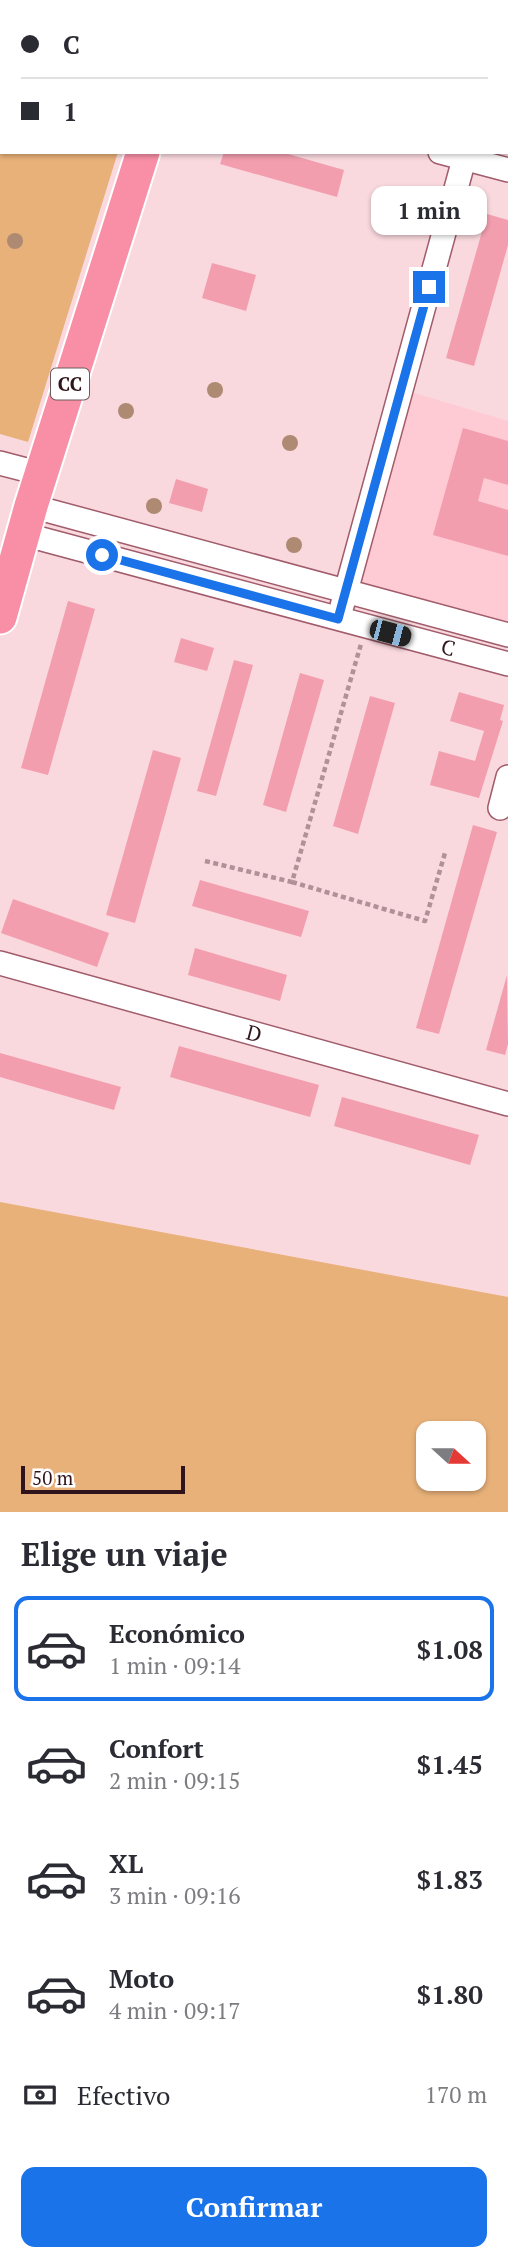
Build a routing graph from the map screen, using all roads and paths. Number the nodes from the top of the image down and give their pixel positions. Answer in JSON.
{"nodes":[{"id":1,"x":141,"y":154,"type":"edge"},
{"id":2,"x":465,"y":156,"type":"edge"},
{"id":3,"x":508,"y":170,"type":"edge"},
{"id":4,"x":0,"y":463,"type":"edge"},
{"id":5,"x":42,"y":474,"type":"junction"},
{"id":6,"x":27,"y":520,"type":"junction"},
{"id":7,"x":346,"y":592,"type":"junction"},
{"id":8,"x":0,"y":617,"type":"edge"},
{"id":9,"x":338,"y":619,"type":"junction"},
{"id":10,"x":367,"y":626,"type":"junction"},
{"id":11,"x":508,"y":635,"type":"edge"},
{"id":12,"x":508,"y":664,"type":"edge"},
{"id":13,"x":508,"y":776,"type":"edge"},
{"id":14,"x":499,"y":808,"type":"dead end"},
{"id":15,"x":445,"y":853,"type":"dead end"},
{"id":16,"x":205,"y":861,"type":"dead end"},
{"id":17,"x":292,"y":882,"type":"junction"},
{"id":18,"x":0,"y":963,"type":"edge"},
{"id":19,"x":508,"y":1104,"type":"edge"}],
"edges":[{"from":1,"to":5,"type":"highway","number":"CC"},
{"from":2,"to":3,"type":"street"},
{"from":2,"to":7,"type":"street"},
{"from":4,"to":5,"type":"street"},
{"from":5,"to":6,"type":"highway","number":"CC"},
{"from":6,"to":7,"type":"street","name":"C"},
{"from":6,"to":8,"type":"highway","number":"CC"},
{"from":6,"to":9,"type":"street","name":"C"},
{"from":7,"to":9,"type":"street"},
{"from":7,"to":11,"type":"street","name":"C"},
{"from":9,"to":10,"type":"street","name":"C"},
{"from":10,"to":12,"type":"street","name":"C"},
{"from":10,"to":17,"type":"path"},
{"from":13,"to":14,"type":"street"},
{"from":15,"to":17,"type":"path"},
{"from":16,"to":17,"type":"path"},
{"from":18,"to":19,"type":"street","name":"D"}]}
